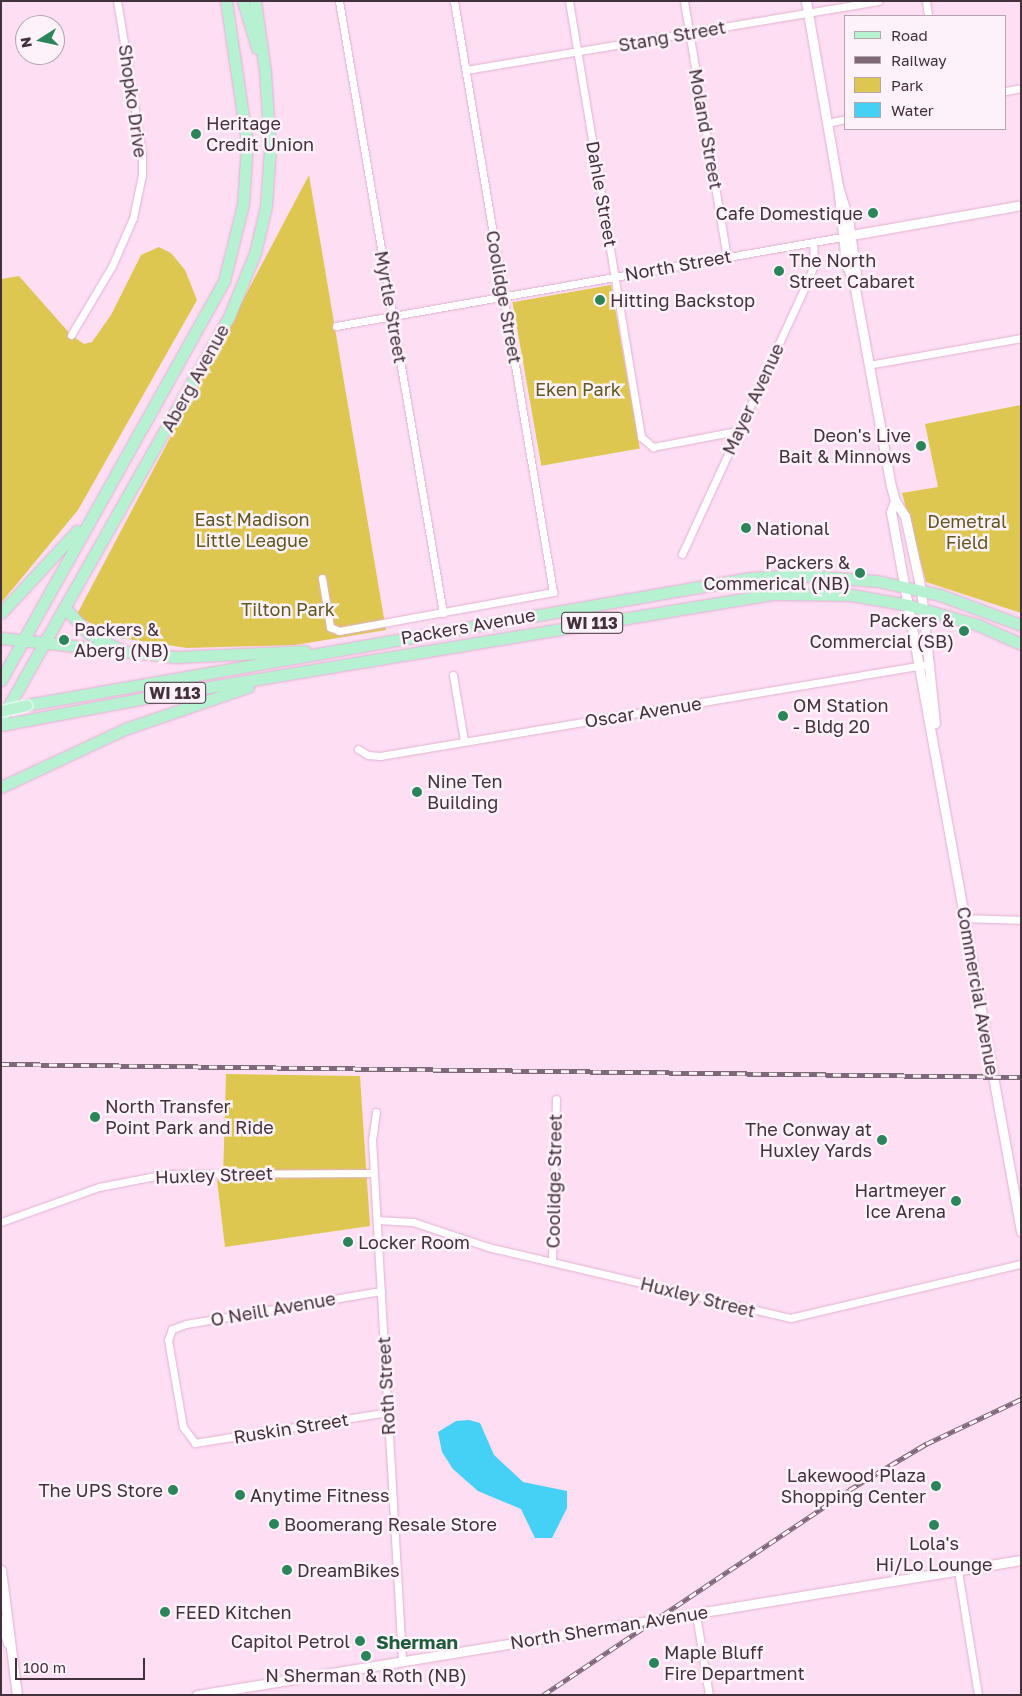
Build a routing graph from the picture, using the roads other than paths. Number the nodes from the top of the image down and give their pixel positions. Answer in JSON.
{"nodes":[{"id":1,"x":117,"y":1,"type":"edge"},
{"id":2,"x":226,"y":1,"type":"edge"},
{"id":3,"x":243,"y":1,"type":"edge"},
{"id":4,"x":255,"y":1,"type":"edge"},
{"id":5,"x":339,"y":1,"type":"edge"},
{"id":6,"x":454,"y":1,"type":"edge"},
{"id":7,"x":569,"y":1,"type":"edge"},
{"id":8,"x":684,"y":1,"type":"edge"},
{"id":9,"x":806,"y":1,"type":"edge"},
{"id":10,"x":878,"y":1,"type":"edge"},
{"id":11,"x":926,"y":1,"type":"edge"},
{"id":12,"x":808,"y":13,"type":"junction"},
{"id":13,"x":928,"y":15,"type":"edge"},
{"id":14,"x":689,"y":33,"type":"junction"},
{"id":15,"x":578,"y":52,"type":"junction"},
{"id":16,"x":466,"y":70,"type":"junction"},
{"id":17,"x":265,"y":71,"type":"junction"},
{"id":18,"x":1021,"y":88,"type":"edge"},
{"id":19,"x":1007,"y":91,"type":"edge"},
{"id":20,"x":844,"y":120,"type":"edge"},
{"id":21,"x":827,"y":123,"type":"junction"},
{"id":22,"x":1021,"y":205,"type":"edge"},
{"id":23,"x":846,"y":236,"type":"junction"},
{"id":24,"x":813,"y":242,"type":"junction"},
{"id":25,"x":727,"y":257,"type":"junction"},
{"id":26,"x":616,"y":276,"type":"junction"},
{"id":27,"x":504,"y":296,"type":"junction"},
{"id":28,"x":392,"y":316,"type":"junction"},
{"id":29,"x":336,"y":326,"type":"dead end"},
{"id":30,"x":71,"y":335,"type":"dead end"},
{"id":31,"x":1021,"y":338,"type":"edge"},
{"id":32,"x":868,"y":365,"type":"junction"},
{"id":33,"x":737,"y":431,"type":"junction"},
{"id":34,"x":895,"y":501,"type":"junction"},
{"id":35,"x":90,"y":516,"type":"junction"},
{"id":36,"x":682,"y":554,"type":"dead end"},
{"id":37,"x":322,"y":578,"type":"dead end"},
{"id":38,"x":905,"y":586,"type":"junction"},
{"id":39,"x":921,"y":590,"type":"junction"},
{"id":40,"x":908,"y":605,"type":"junction"},
{"id":41,"x":64,"y":607,"type":"junction"},
{"id":42,"x":924,"y":610,"type":"junction"},
{"id":43,"x":1,"y":613,"type":"edge"},
{"id":44,"x":443,"y":614,"type":"junction"},
{"id":45,"x":1021,"y":625,"type":"edge"},
{"id":46,"x":1,"y":638,"type":"edge"},
{"id":47,"x":22,"y":641,"type":"junction"},
{"id":48,"x":43,"y":644,"type":"junction"},
{"id":49,"x":1021,"y":644,"type":"edge"},
{"id":50,"x":340,"y":649,"type":"junction"},
{"id":51,"x":134,"y":653,"type":"junction"},
{"id":52,"x":929,"y":664,"type":"junction"},
{"id":53,"x":919,"y":666,"type":"junction"},
{"id":54,"x":453,"y":675,"type":"dead end"},
{"id":55,"x":285,"y":676,"type":"junction"},
{"id":56,"x":1,"y":680,"type":"edge"},
{"id":57,"x":1,"y":687,"type":"edge"},
{"id":58,"x":1,"y":711,"type":"edge"},
{"id":59,"x":1,"y":719,"type":"edge"},
{"id":60,"x":1,"y":726,"type":"edge"},
{"id":61,"x":464,"y":741,"type":"junction"},
{"id":62,"x":358,"y":750,"type":"dead end"},
{"id":63,"x":935,"y":750,"type":"junction"},
{"id":64,"x":2,"y":787,"type":"edge"},
{"id":65,"x":965,"y":918,"type":"junction"},
{"id":66,"x":1021,"y":920,"type":"edge"},
{"id":67,"x":556,"y":1099,"type":"dead end"},
{"id":68,"x":376,"y":1112,"type":"dead end"},
{"id":69,"x":374,"y":1173,"type":"junction"},
{"id":70,"x":377,"y":1220,"type":"junction"},
{"id":71,"x":1,"y":1222,"type":"edge"},
{"id":72,"x":1021,"y":1231,"type":"edge"},
{"id":73,"x":552,"y":1262,"type":"junction"},
{"id":74,"x":1021,"y":1264,"type":"edge"},
{"id":75,"x":381,"y":1291,"type":"junction"},
{"id":76,"x":388,"y":1412,"type":"junction"},
{"id":77,"x":195,"y":1443,"type":"joint"},
{"id":78,"x":1021,"y":1560,"type":"edge"},
{"id":79,"x":1,"y":1570,"type":"edge"},
{"id":80,"x":958,"y":1571,"type":"junction"},
{"id":81,"x":4,"y":1599,"type":"edge"},
{"id":82,"x":696,"y":1614,"type":"junction"},
{"id":83,"x":1,"y":1619,"type":"edge"},
{"id":84,"x":10,"y":1647,"type":"junction"},
{"id":85,"x":402,"y":1660,"type":"junction"},
{"id":86,"x":18,"y":1695,"type":"edge"},
{"id":87,"x":197,"y":1695,"type":"edge"},
{"id":88,"x":709,"y":1695,"type":"edge"},
{"id":89,"x":978,"y":1695,"type":"edge"}],
"edges":[{"from":1,"to":30,"type":"street","name":"Shopko Drive"},
{"from":2,"to":35,"type":"main road","name":"Aberg Avenue"},
{"from":3,"to":17,"type":"main road"},
{"from":4,"to":17,"type":"main road","name":"Aberg Avenue"},
{"from":5,"to":28,"type":"street","name":"Myrtle Street"},
{"from":6,"to":16,"type":"street","name":"Coolidge Street"},
{"from":7,"to":15,"type":"street","name":"Dahle Street"},
{"from":8,"to":14,"type":"street","name":"Moland Street"},
{"from":9,"to":12,"type":"street","name":"Commercial Avenue"},
{"from":10,"to":12,"type":"street","name":"Stang Street"},
{"from":11,"to":13,"type":"street"},
{"from":12,"to":14,"type":"street","name":"Stang Street"},
{"from":12,"to":21,"type":"street","name":"Commercial Avenue"},
{"from":14,"to":15,"type":"street","name":"Stang Street"},
{"from":14,"to":25,"type":"street","name":"Moland Street"},
{"from":15,"to":16,"type":"street","name":"Stang Street"},
{"from":15,"to":26,"type":"street","name":"Dahle Street"},
{"from":16,"to":27,"type":"street","name":"Coolidge Street"},
{"from":17,"to":41,"type":"main road","name":"Aberg Avenue"},
{"from":18,"to":19,"type":"street"},
{"from":20,"to":21,"type":"street"},
{"from":21,"to":23,"type":"street","name":"Commercial Avenue"},
{"from":22,"to":23,"type":"street","name":"North Street"},
{"from":23,"to":24,"type":"street","name":"North Street"},
{"from":23,"to":32,"type":"street","name":"Commercial Avenue"},
{"from":24,"to":25,"type":"street","name":"North Street"},
{"from":24,"to":33,"type":"street","name":"Mayer Avenue"},
{"from":25,"to":26,"type":"street","name":"North Street"},
{"from":26,"to":27,"type":"street","name":"North Street"},
{"from":26,"to":33,"type":"street","name":"Dahle Street"},
{"from":27,"to":28,"type":"street","name":"North Street"},
{"from":27,"to":44,"type":"street","name":"Coolidge Street"},
{"from":28,"to":29,"type":"street","name":"North Street"},
{"from":28,"to":44,"type":"street","name":"Myrtle Street"},
{"from":31,"to":32,"type":"street"},
{"from":32,"to":34,"type":"street","name":"Commercial Avenue"},
{"from":33,"to":36,"type":"street","name":"Mayer Avenue"},
{"from":34,"to":38,"type":"street","name":"Commercial Avenue"},
{"from":34,"to":39,"type":"street","name":"Commercial Avenue"},
{"from":35,"to":43,"type":"main road"},
{"from":35,"to":47,"type":"main road","name":"Aberg Avenue"},
{"from":37,"to":44,"type":"street"},
{"from":38,"to":39,"type":"main road","name":"Packers Avenue","number":"WI 113"},
{"from":38,"to":40,"type":"street","name":"Commercial Avenue"},
{"from":38,"to":50,"type":"main road","name":"Packers Avenue","number":"WI 113"},
{"from":39,"to":42,"type":"street","name":"Commercial Avenue"},
{"from":39,"to":45,"type":"main road","name":"Packers Avenue","number":"WI 113"},
{"from":40,"to":42,"type":"main road","name":"Packers Avenue","number":"WI 113"},
{"from":40,"to":53,"type":"street","name":"Commercial Avenue"},
{"from":40,"to":55,"type":"main road","name":"Packers Avenue","number":"WI 113"},
{"from":41,"to":48,"type":"main road","name":"Aberg Avenue"},
{"from":41,"to":51,"type":"main road"},
{"from":42,"to":49,"type":"main road","name":"Packers Avenue","number":"WI 113"},
{"from":42,"to":52,"type":"street","name":"Commercial Avenue"},
{"from":46,"to":47,"type":"main road"},
{"from":47,"to":48,"type":"main road"},
{"from":47,"to":56,"type":"main road","name":"Aberg Avenue"},
{"from":48,"to":51,"type":"main road"},
{"from":48,"to":59,"type":"main road","name":"Aberg Avenue"},
{"from":50,"to":51,"type":"main road"},
{"from":50,"to":58,"type":"main road","name":"Packers Avenue","number":"WI 113","bridge":true},
{"from":52,"to":53,"type":"street","name":"Oscar Avenue"},
{"from":52,"to":63,"type":"street","name":"Commercial Avenue"},
{"from":53,"to":61,"type":"street","name":"Oscar Avenue"},
{"from":53,"to":63,"type":"street","name":"Commercial Avenue"},
{"from":54,"to":61,"type":"street"},
{"from":55,"to":60,"type":"main road","name":"Packers Avenue","number":"WI 113"},
{"from":55,"to":64,"type":"main road"},
{"from":56,"to":57,"type":"main road","name":"Aberg Avenue"},
{"from":61,"to":62,"type":"street","name":"Oscar Avenue"},
{"from":63,"to":65,"type":"street","name":"Commercial Avenue"},
{"from":65,"to":66,"type":"street"},
{"from":65,"to":72,"type":"street","name":"Commercial Avenue"},
{"from":67,"to":73,"type":"street","name":"Coolidge Street"},
{"from":68,"to":69,"type":"street","name":"Roth Street"},
{"from":69,"to":70,"type":"street","name":"Roth Street"},
{"from":69,"to":71,"type":"street","name":"Huxley Street"},
{"from":70,"to":73,"type":"street","name":"Huxley Street"},
{"from":70,"to":75,"type":"street","name":"Roth Street"},
{"from":73,"to":74,"type":"street","name":"Huxley Street"},
{"from":75,"to":76,"type":"street","name":"Roth Street"},
{"from":75,"to":77,"type":"street","name":"O Neill Avenue"},
{"from":76,"to":77,"type":"street","name":"Ruskin Street"},
{"from":76,"to":85,"type":"street","name":"Roth Street"},
{"from":78,"to":80,"type":"street","name":"North Sherman Avenue"},
{"from":79,"to":81,"type":"street"},
{"from":80,"to":82,"type":"street","name":"North Sherman Avenue"},
{"from":80,"to":89,"type":"street"},
{"from":81,"to":84,"type":"street"},
{"from":82,"to":85,"type":"street","name":"North Sherman Avenue"},
{"from":82,"to":88,"type":"street"},
{"from":83,"to":84,"type":"street"},
{"from":84,"to":86,"type":"street"},
{"from":85,"to":87,"type":"street","name":"North Sherman Avenue"}]}
